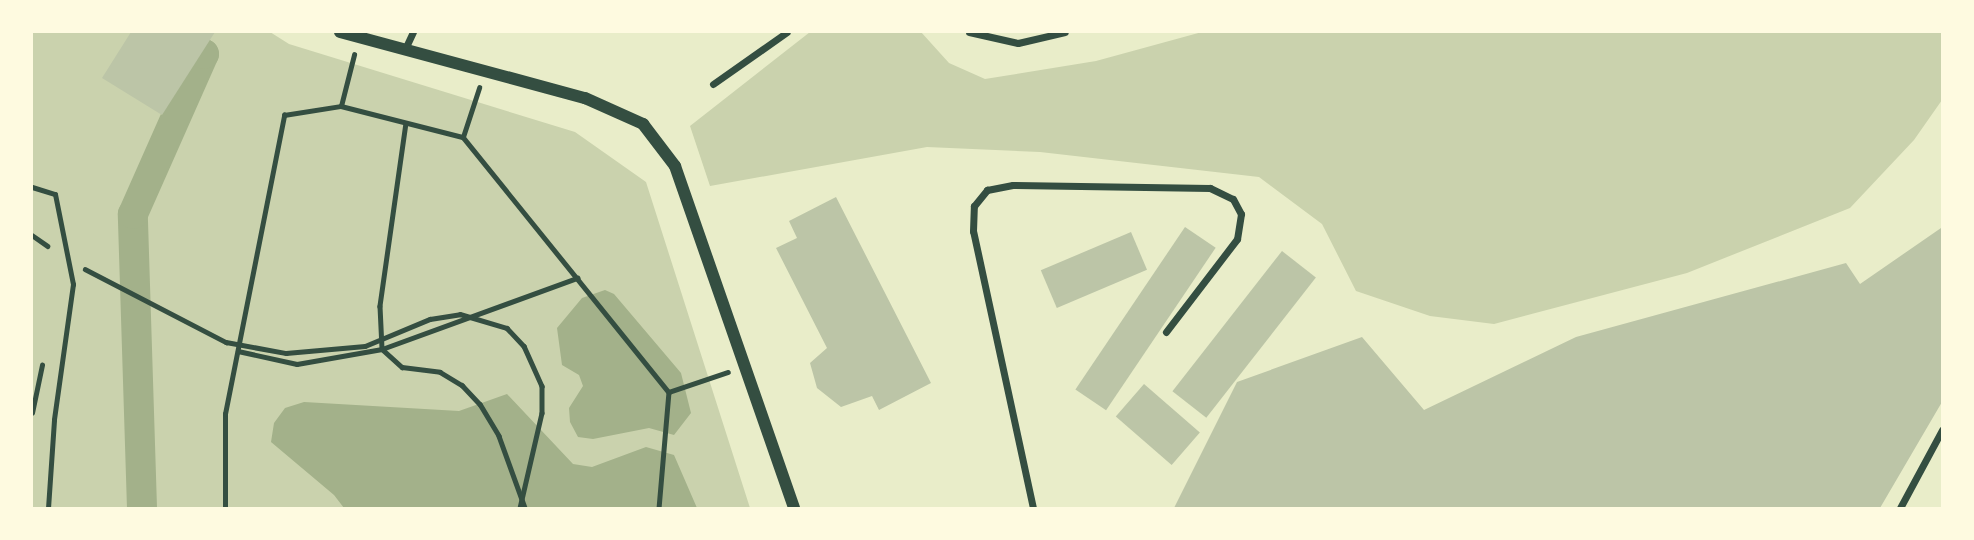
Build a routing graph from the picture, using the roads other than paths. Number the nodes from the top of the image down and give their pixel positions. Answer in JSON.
{"nodes":[{"id":1,"x":340,"y":32,"type":"edge"},
{"id":2,"x":412,"y":32,"type":"edge"},
{"id":3,"x":787,"y":32,"type":"edge"},
{"id":4,"x":969,"y":32,"type":"edge"},
{"id":5,"x":1065,"y":32,"type":"edge"},
{"id":6,"x":405,"y":49,"type":"junction"},
{"id":7,"x":713,"y":84,"type":"dead end"},
{"id":8,"x":32,"y":187,"type":"edge"},
{"id":9,"x":1166,"y":332,"type":"dead end"},
{"id":10,"x":1942,"y":430,"type":"edge"},
{"id":11,"x":48,"y":509,"type":"edge"},
{"id":12,"x":794,"y":509,"type":"edge"},
{"id":13,"x":1033,"y":509,"type":"edge"},
{"id":14,"x":1900,"y":509,"type":"edge"}],
"edges":[{"from":1,"to":6,"type":"street"},
{"from":2,"to":6,"type":"street"},
{"from":3,"to":7,"type":"street"},
{"from":4,"to":5,"type":"street"},
{"from":6,"to":12,"type":"street"},
{"from":8,"to":11,"type":"lane"},
{"from":9,"to":13,"type":"street"},
{"from":10,"to":14,"type":"street"}]}
